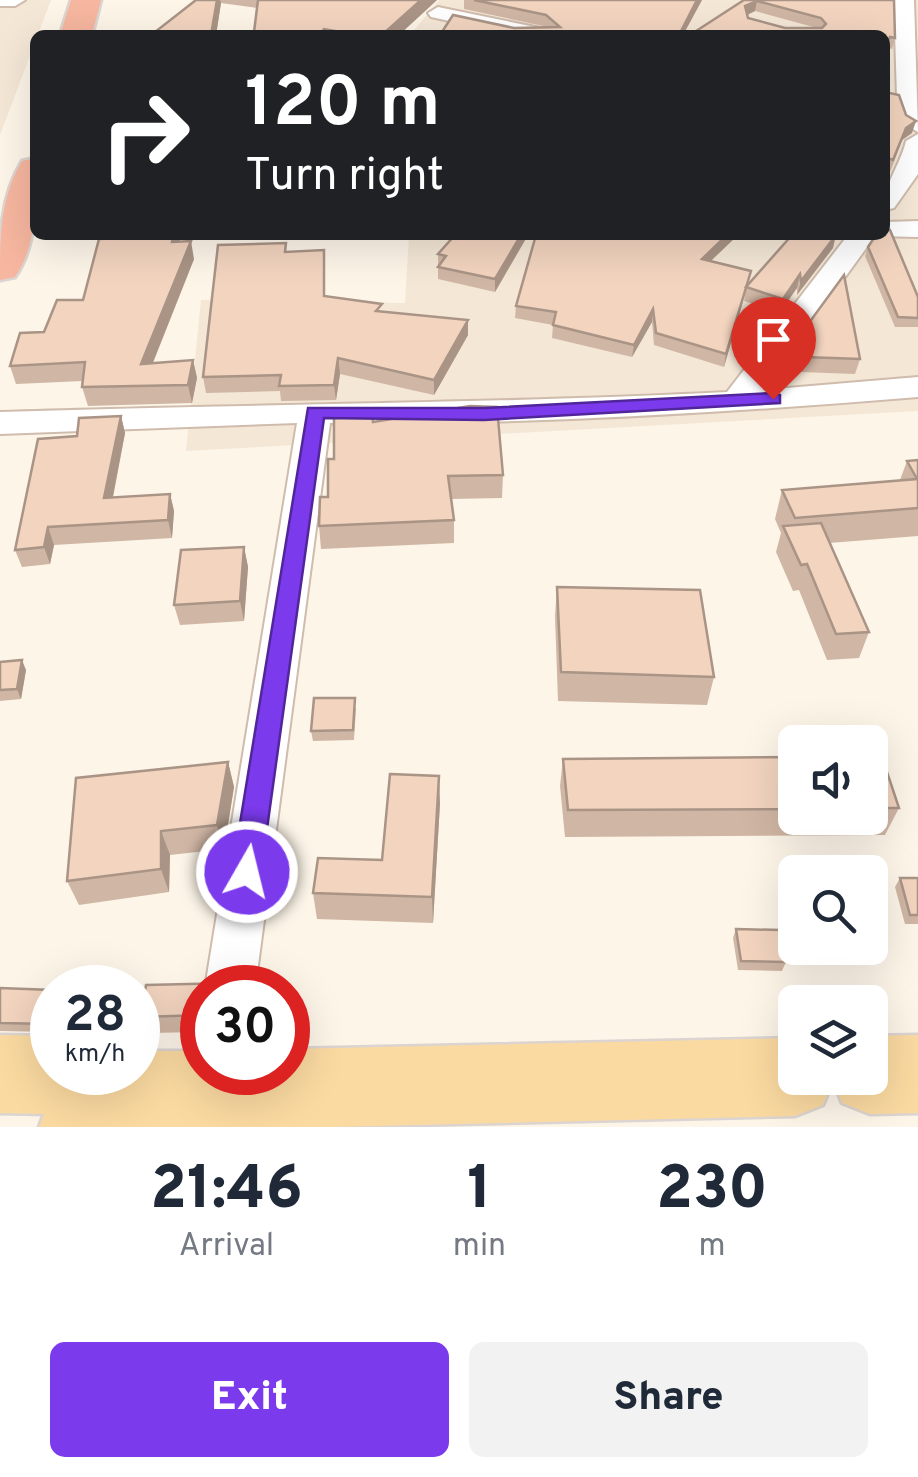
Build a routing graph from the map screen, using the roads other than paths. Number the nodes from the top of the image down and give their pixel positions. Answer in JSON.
{"nodes":[{"id":1,"x":0,"y":0,"type":"edge"},
{"id":2,"x":15,"y":0,"type":"edge"},
{"id":3,"x":86,"y":0,"type":"edge"},
{"id":4,"x":904,"y":0,"type":"edge"},
{"id":5,"x":444,"y":6,"type":"edge"},
{"id":6,"x":77,"y":30,"type":"edge"},
{"id":7,"x":425,"y":30,"type":"edge"},
{"id":8,"x":528,"y":30,"type":"edge"},
{"id":9,"x":896,"y":57,"type":"edge"},
{"id":10,"x":890,"y":96,"type":"edge"},
{"id":11,"x":910,"y":98,"type":"junction"},
{"id":12,"x":918,"y":125,"type":"edge"},
{"id":13,"x":915,"y":152,"type":"edge"},
{"id":14,"x":890,"y":154,"type":"edge"},
{"id":15,"x":30,"y":183,"type":"edge"},
{"id":16,"x":890,"y":194,"type":"edge"},
{"id":17,"x":918,"y":229,"type":"edge"},
{"id":18,"x":890,"y":230,"type":"edge"},
{"id":19,"x":858,"y":240,"type":"edge"},
{"id":20,"x":0,"y":268,"type":"edge"},
{"id":21,"x":918,"y":386,"type":"edge"},
{"id":22,"x":737,"y":402,"type":"junction"},
{"id":23,"x":315,"y":412,"type":"junction"},
{"id":24,"x":0,"y":423,"type":"edge"},
{"id":25,"x":233,"y":965,"type":"edge"},
{"id":26,"x":0,"y":1074,"type":"edge"},
{"id":27,"x":918,"y":1074,"type":"edge"},
{"id":28,"x":888,"y":1075,"type":"edge"},
{"id":29,"x":778,"y":1078,"type":"edge"},
{"id":30,"x":163,"y":1096,"type":"edge"}],
"edges":[{"from":1,"to":2,"type":"street"},
{"from":3,"to":6,"type":"highway"},
{"from":4,"to":9,"type":"street"},
{"from":5,"to":7,"type":"street"},
{"from":5,"to":8,"type":"street"},
{"from":9,"to":11,"type":"street"},
{"from":10,"to":11,"type":"street"},
{"from":11,"to":12,"type":"street"},
{"from":13,"to":14,"type":"street"},
{"from":13,"to":16,"type":"street"},
{"from":15,"to":20,"type":"highway"},
{"from":17,"to":18,"type":"street"},
{"from":19,"to":22,"type":"street"},
{"from":21,"to":22,"type":"street"},
{"from":22,"to":23,"type":"street"},
{"from":23,"to":24,"type":"street"},
{"from":23,"to":25,"type":"street"},
{"from":26,"to":30,"type":"main road"},
{"from":27,"to":28,"type":"main road"},
{"from":29,"to":30,"type":"main road"}]}
